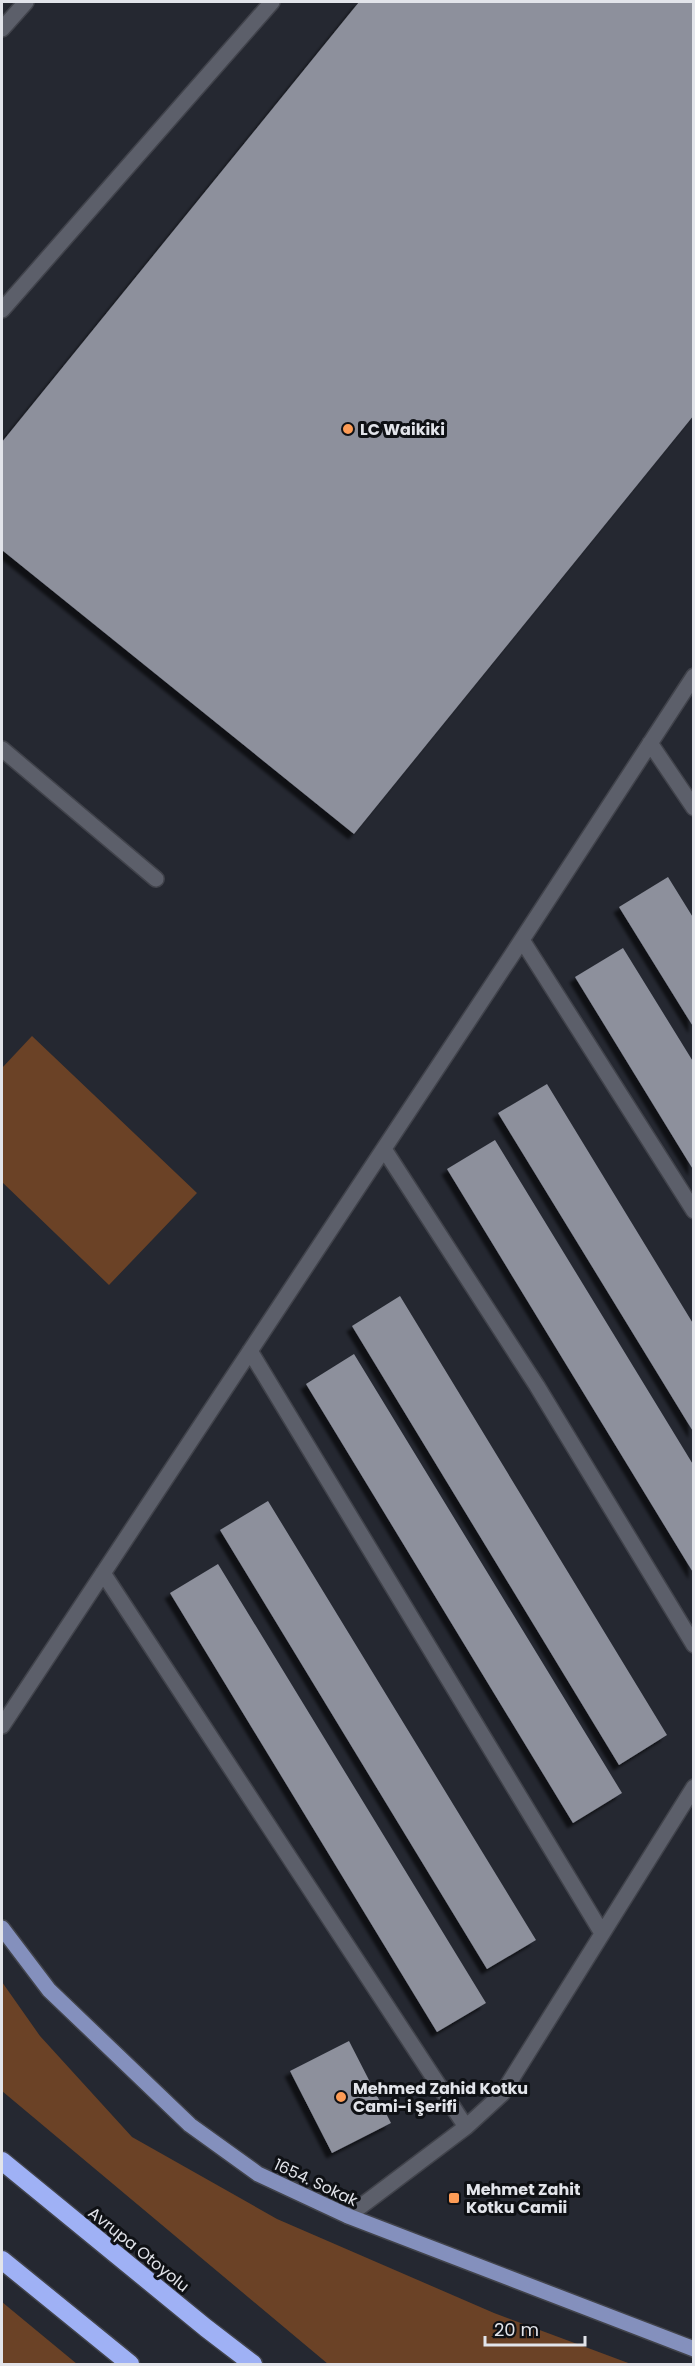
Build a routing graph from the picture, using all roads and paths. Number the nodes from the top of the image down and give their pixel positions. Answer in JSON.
{"nodes":[{"id":1,"x":26,"y":2,"type":"edge"},
{"id":2,"x":273,"y":2,"type":"edge"},
{"id":3,"x":2,"y":29,"type":"edge"},
{"id":4,"x":2,"y":310,"type":"edge"},
{"id":5,"x":693,"y":676,"type":"edge"},
{"id":6,"x":650,"y":743,"type":"junction"},
{"id":7,"x":2,"y":749,"type":"edge"},
{"id":8,"x":693,"y":808,"type":"edge"},
{"id":9,"x":156,"y":879,"type":"dead end"},
{"id":10,"x":522,"y":940,"type":"junction"},
{"id":11,"x":384,"y":1149,"type":"junction"},
{"id":12,"x":693,"y":1211,"type":"edge"},
{"id":13,"x":250,"y":1351,"type":"junction"},
{"id":14,"x":103,"y":1573,"type":"junction"},
{"id":15,"x":693,"y":1645,"type":"edge"},
{"id":16,"x":2,"y":1726,"type":"edge"},
{"id":17,"x":693,"y":1787,"type":"edge"},
{"id":18,"x":2,"y":1928,"type":"edge"},
{"id":19,"x":602,"y":1934,"type":"junction"},
{"id":20,"x":466,"y":2127,"type":"junction"},
{"id":21,"x":2,"y":2161,"type":"edge"},
{"id":22,"x":348,"y":2217,"type":"junction"},
{"id":23,"x":2,"y":2260,"type":"edge"},
{"id":24,"x":693,"y":2349,"type":"edge"},
{"id":25,"x":130,"y":2364,"type":"edge"},
{"id":26,"x":253,"y":2364,"type":"edge"}],
"edges":[{"from":1,"to":3,"type":"lane"},
{"from":2,"to":4,"type":"lane"},
{"from":5,"to":6,"type":"lane"},
{"from":6,"to":8,"type":"lane"},
{"from":6,"to":10,"type":"lane"},
{"from":7,"to":9,"type":"lane"},
{"from":10,"to":11,"type":"lane"},
{"from":10,"to":12,"type":"lane"},
{"from":11,"to":13,"type":"lane"},
{"from":11,"to":15,"type":"lane"},
{"from":13,"to":14,"type":"lane"},
{"from":13,"to":19,"type":"lane"},
{"from":14,"to":16,"type":"lane"},
{"from":14,"to":20,"type":"lane"},
{"from":17,"to":19,"type":"lane"},
{"from":18,"to":22,"type":"main road","name":"1654. Sokak"},
{"from":19,"to":20,"type":"lane"},
{"from":20,"to":22,"type":"lane"},
{"from":21,"to":26,"type":"highway","name":"Avrupa Otoyolu"},
{"from":22,"to":24,"type":"main road","name":"1654. Sokak"},
{"from":23,"to":25,"type":"highway"}]}
